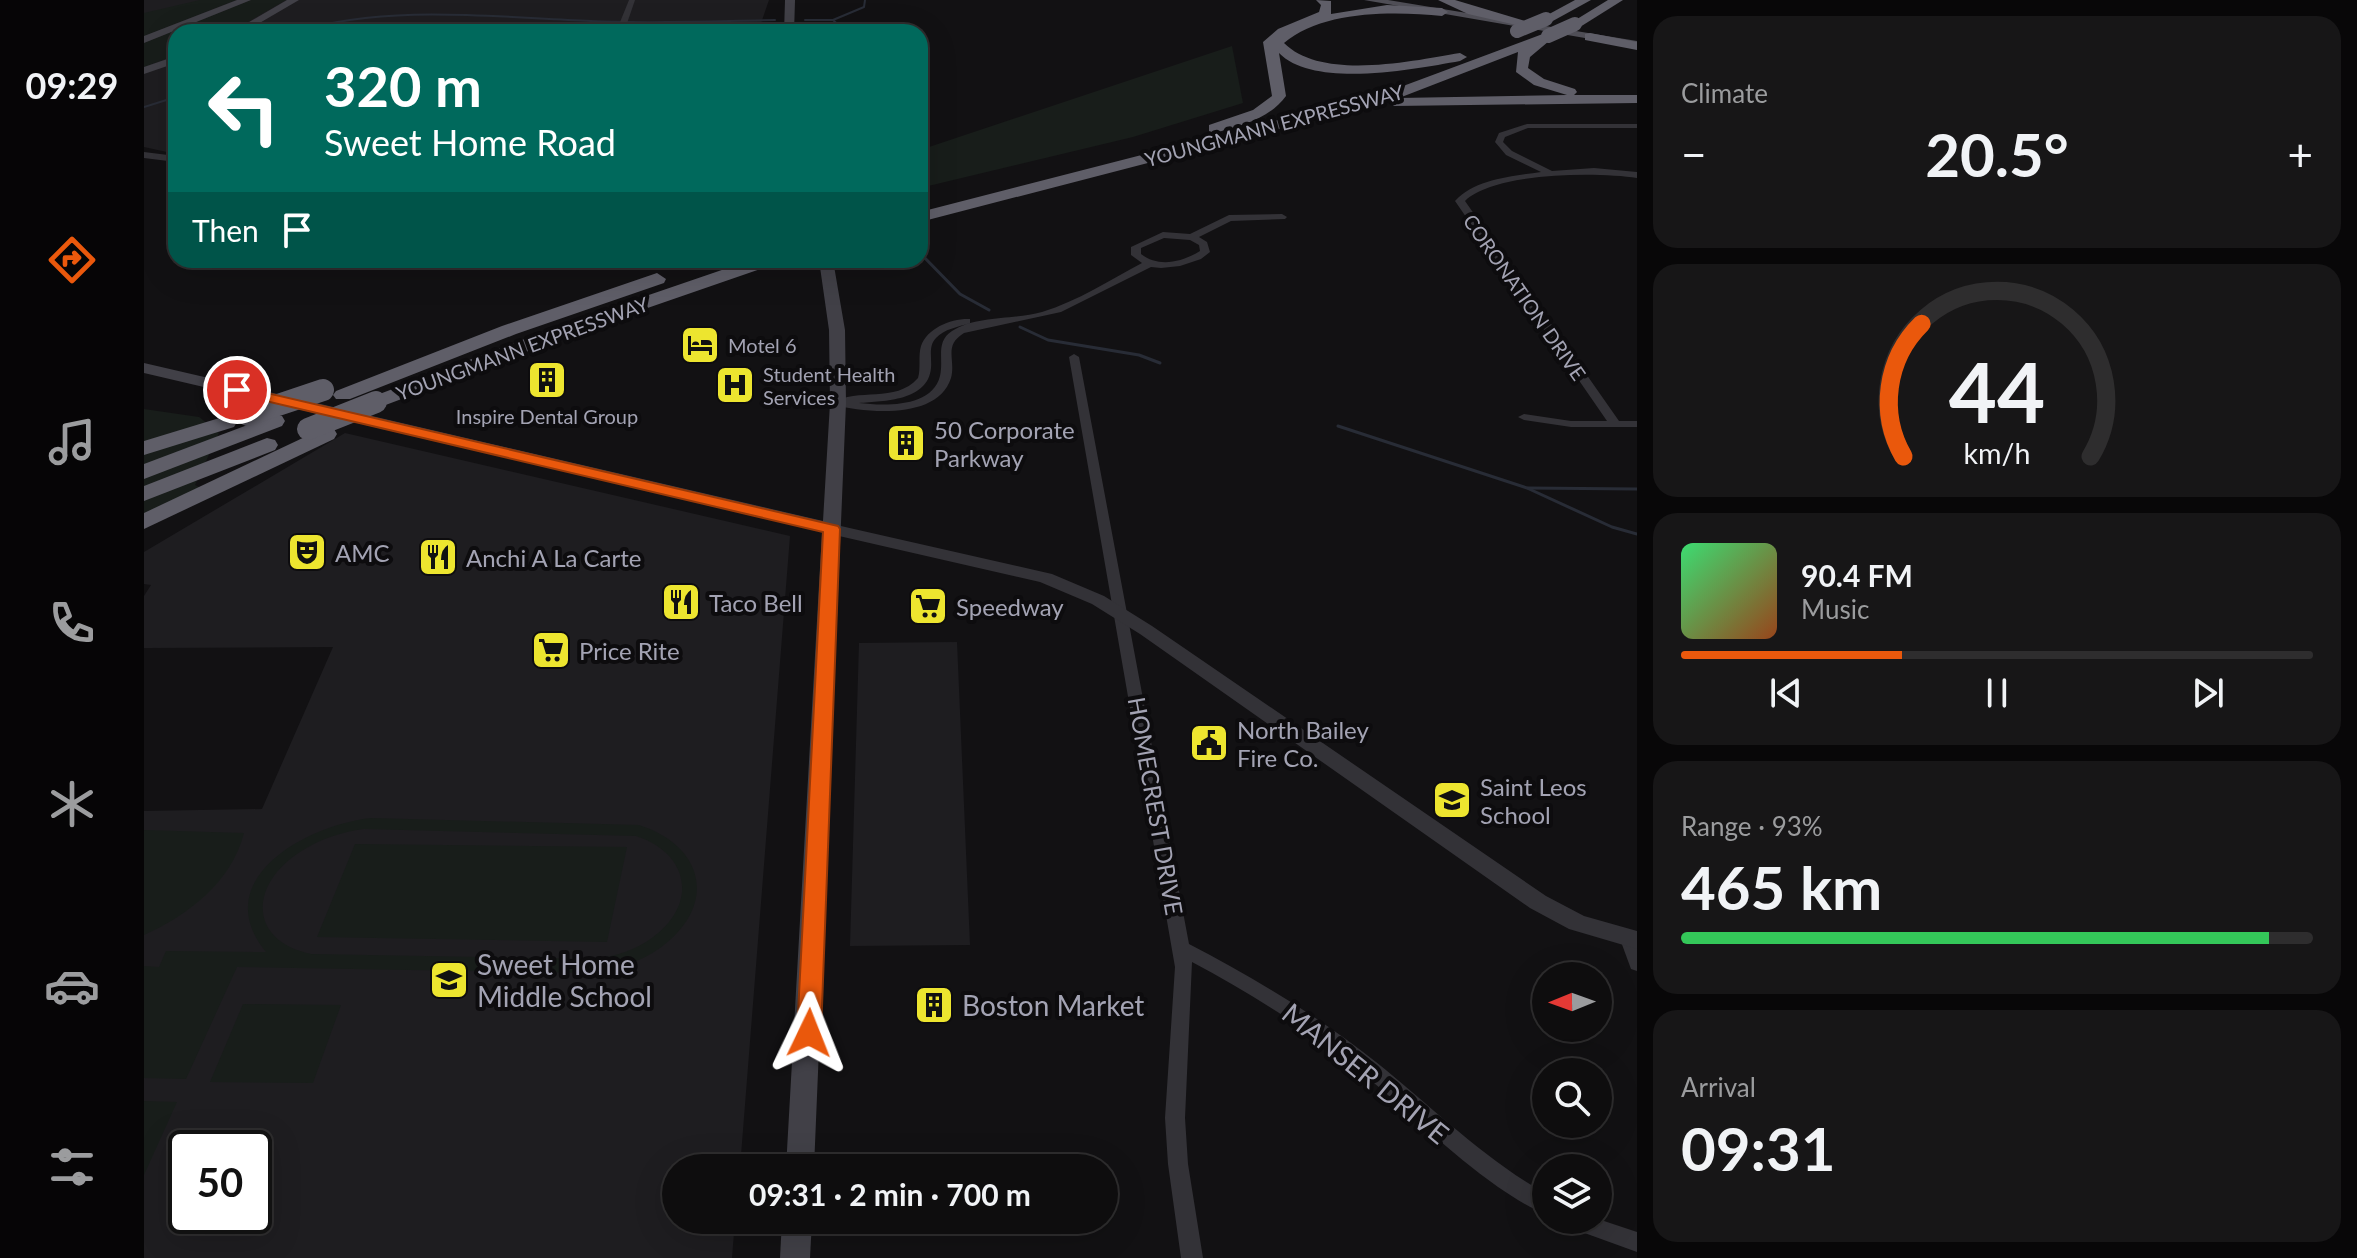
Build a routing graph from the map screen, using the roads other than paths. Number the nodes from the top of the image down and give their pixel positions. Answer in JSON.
{"nodes":[{"id":1,"x":246,"y":0,"type":"edge"},
{"id":2,"x":294,"y":0,"type":"edge"},
{"id":3,"x":632,"y":0,"type":"edge"},
{"id":4,"x":790,"y":0,"type":"edge"},
{"id":5,"x":1322,"y":0,"type":"edge"},
{"id":6,"x":1369,"y":0,"type":"edge"},
{"id":7,"x":1386,"y":0,"type":"edge"},
{"id":8,"x":1585,"y":0,"type":"edge"},
{"id":9,"x":1616,"y":2,"type":"edge"},
{"id":10,"x":1572,"y":4,"type":"edge"},
{"id":11,"x":1443,"y":6,"type":"edge"},
{"id":12,"x":185,"y":24,"type":"edge"},
{"id":13,"x":251,"y":24,"type":"edge"},
{"id":14,"x":623,"y":24,"type":"edge"},
{"id":15,"x":789,"y":24,"type":"edge"},
{"id":16,"x":1523,"y":28,"type":"junction"},
{"id":17,"x":168,"y":31,"type":"edge"},
{"id":18,"x":1548,"y":36,"type":"junction"},
{"id":19,"x":1590,"y":37,"type":"joint"},
{"id":20,"x":144,"y":40,"type":"edge"},
{"id":21,"x":1637,"y":44,"type":"edge"},
{"id":22,"x":1460,"y":57,"type":"junction"},
{"id":23,"x":168,"y":62,"type":"edge"},
{"id":24,"x":144,"y":72,"type":"edge"},
{"id":25,"x":1637,"y":98,"type":"edge"},
{"id":26,"x":1312,"y":118,"type":"junction"},
{"id":27,"x":1637,"y":126,"type":"edge"},
{"id":28,"x":1196,"y":135,"type":"junction"},
{"id":29,"x":144,"y":155,"type":"edge"},
{"id":30,"x":168,"y":158,"type":"edge"},
{"id":31,"x":1552,"y":174,"type":"junction"},
{"id":32,"x":1637,"y":175,"type":"edge"},
{"id":33,"x":928,"y":200,"type":"edge"},
{"id":34,"x":928,"y":215,"type":"edge"},
{"id":35,"x":1284,"y":219,"type":"dead end"},
{"id":36,"x":1196,"y":238,"type":"junction"},
{"id":37,"x":1146,"y":262,"type":"junction"},
{"id":38,"x":693,"y":268,"type":"edge"},
{"id":39,"x":746,"y":268,"type":"edge"},
{"id":40,"x":827,"y":268,"type":"edge"},
{"id":41,"x":995,"y":320,"type":"junction"},
{"id":42,"x":1074,"y":357,"type":"dead end"},
{"id":43,"x":144,"y":368,"type":"edge"},
{"id":44,"x":333,"y":392,"type":"junction"},
{"id":45,"x":838,"y":403,"type":"junction"},
{"id":46,"x":1524,"y":417,"type":"dead end"},
{"id":47,"x":1637,"y":424,"type":"edge"},
{"id":48,"x":1616,"y":425,"type":"junction"},
{"id":49,"x":317,"y":431,"type":"junction"},
{"id":50,"x":144,"y":448,"type":"edge"},
{"id":51,"x":144,"y":472,"type":"edge"},
{"id":52,"x":144,"y":494,"type":"edge"},
{"id":53,"x":144,"y":522,"type":"edge"},
{"id":54,"x":832,"y":529,"type":"junction"},
{"id":55,"x":1122,"y":614,"type":"junction"},
{"id":56,"x":1633,"y":940,"type":"edge"},
{"id":57,"x":1181,"y":948,"type":"junction"},
{"id":58,"x":1637,"y":964,"type":"edge"},
{"id":59,"x":801,"y":1154,"type":"edge"},
{"id":60,"x":1532,"y":1196,"type":"edge"},
{"id":61,"x":1612,"y":1233,"type":"edge"},
{"id":62,"x":796,"y":1234,"type":"edge"},
{"id":63,"x":1637,"y":1242,"type":"edge"},
{"id":64,"x":795,"y":1258,"type":"edge"},
{"id":65,"x":1192,"y":1258,"type":"edge"}],
"edges":[{"from":1,"to":12,"type":"main road"},
{"from":2,"to":13,"type":"main road"},
{"from":3,"to":14,"type":"street"},
{"from":4,"to":15,"type":"main road"},
{"from":5,"to":28,"type":"highway"},
{"from":6,"to":11,"type":"main road"},
{"from":7,"to":16,"type":"main road"},
{"from":8,"to":10,"type":"highway","name":"YOUNGMANN EXPRESSWAY"},
{"from":9,"to":18,"type":"highway","name":"YOUNGMANN EXPRESSWAY","bridge":true},
{"from":10,"to":16,"type":"highway","name":"YOUNGMANN EXPRESSWAY","bridge":true},
{"from":11,"to":16,"type":"highway"},
{"from":11,"to":19,"type":"main road"},
{"from":11,"to":22,"type":"highway"},
{"from":16,"to":21,"type":"main road"},
{"from":16,"to":22,"type":"highway","name":"YOUNGMANN EXPRESSWAY"},
{"from":17,"to":20,"type":"main road"},
{"from":18,"to":25,"type":"highway"},
{"from":18,"to":26,"type":"highway","name":"YOUNGMANN EXPRESSWAY"},
{"from":19,"to":21,"type":"highway"},
{"from":22,"to":28,"type":"highway","name":"YOUNGMANN EXPRESSWAY"},
{"from":23,"to":24,"type":"main road"},
{"from":25,"to":26,"type":"highway"},
{"from":26,"to":34,"type":"highway","name":"YOUNGMANN EXPRESSWAY"},
{"from":27,"to":31,"type":"street"},
{"from":28,"to":33,"type":"highway","name":"YOUNGMANN EXPRESSWAY"},
{"from":29,"to":30,"type":"street"},
{"from":31,"to":32,"type":"street","name":"CORONATION DRIVE"},
{"from":31,"to":48,"type":"street","name":"CORONATION DRIVE"},
{"from":35,"to":36,"type":"street"},
{"from":36,"to":37,"type":"street"},
{"from":36,"to":37,"type":"street"},
{"from":37,"to":41,"type":"street"},
{"from":38,"to":44,"type":"highway","name":"YOUNGMANN EXPRESSWAY"},
{"from":39,"to":49,"type":"highway","name":"YOUNGMANN EXPRESSWAY"},
{"from":40,"to":45,"type":"main road"},
{"from":41,"to":45,"type":"street"},
{"from":41,"to":45,"type":"street"},
{"from":42,"to":55,"type":"street","name":"HOMECREST DRIVE"},
{"from":43,"to":54,"type":"main road"},
{"from":44,"to":50,"type":"highway","bridge":true},
{"from":44,"to":51,"type":"highway","name":"YOUNGMANN EXPRESSWAY"},
{"from":45,"to":54,"type":"main road"},
{"from":46,"to":48,"type":"street"},
{"from":47,"to":48,"type":"street"},
{"from":49,"to":52,"type":"highway"},
{"from":49,"to":53,"type":"highway"},
{"from":54,"to":55,"type":"street"},
{"from":54,"to":59,"type":"main road"},
{"from":55,"to":56,"type":"street"},
{"from":55,"to":57,"type":"street","name":"HOMECREST DRIVE"},
{"from":56,"to":58,"type":"street"},
{"from":57,"to":60,"type":"street","name":"MANSER DRIVE"},
{"from":57,"to":65,"type":"street","name":"HOMECREST DRIVE"},
{"from":61,"to":63,"type":"street"},
{"from":62,"to":64,"type":"main road"}]}
